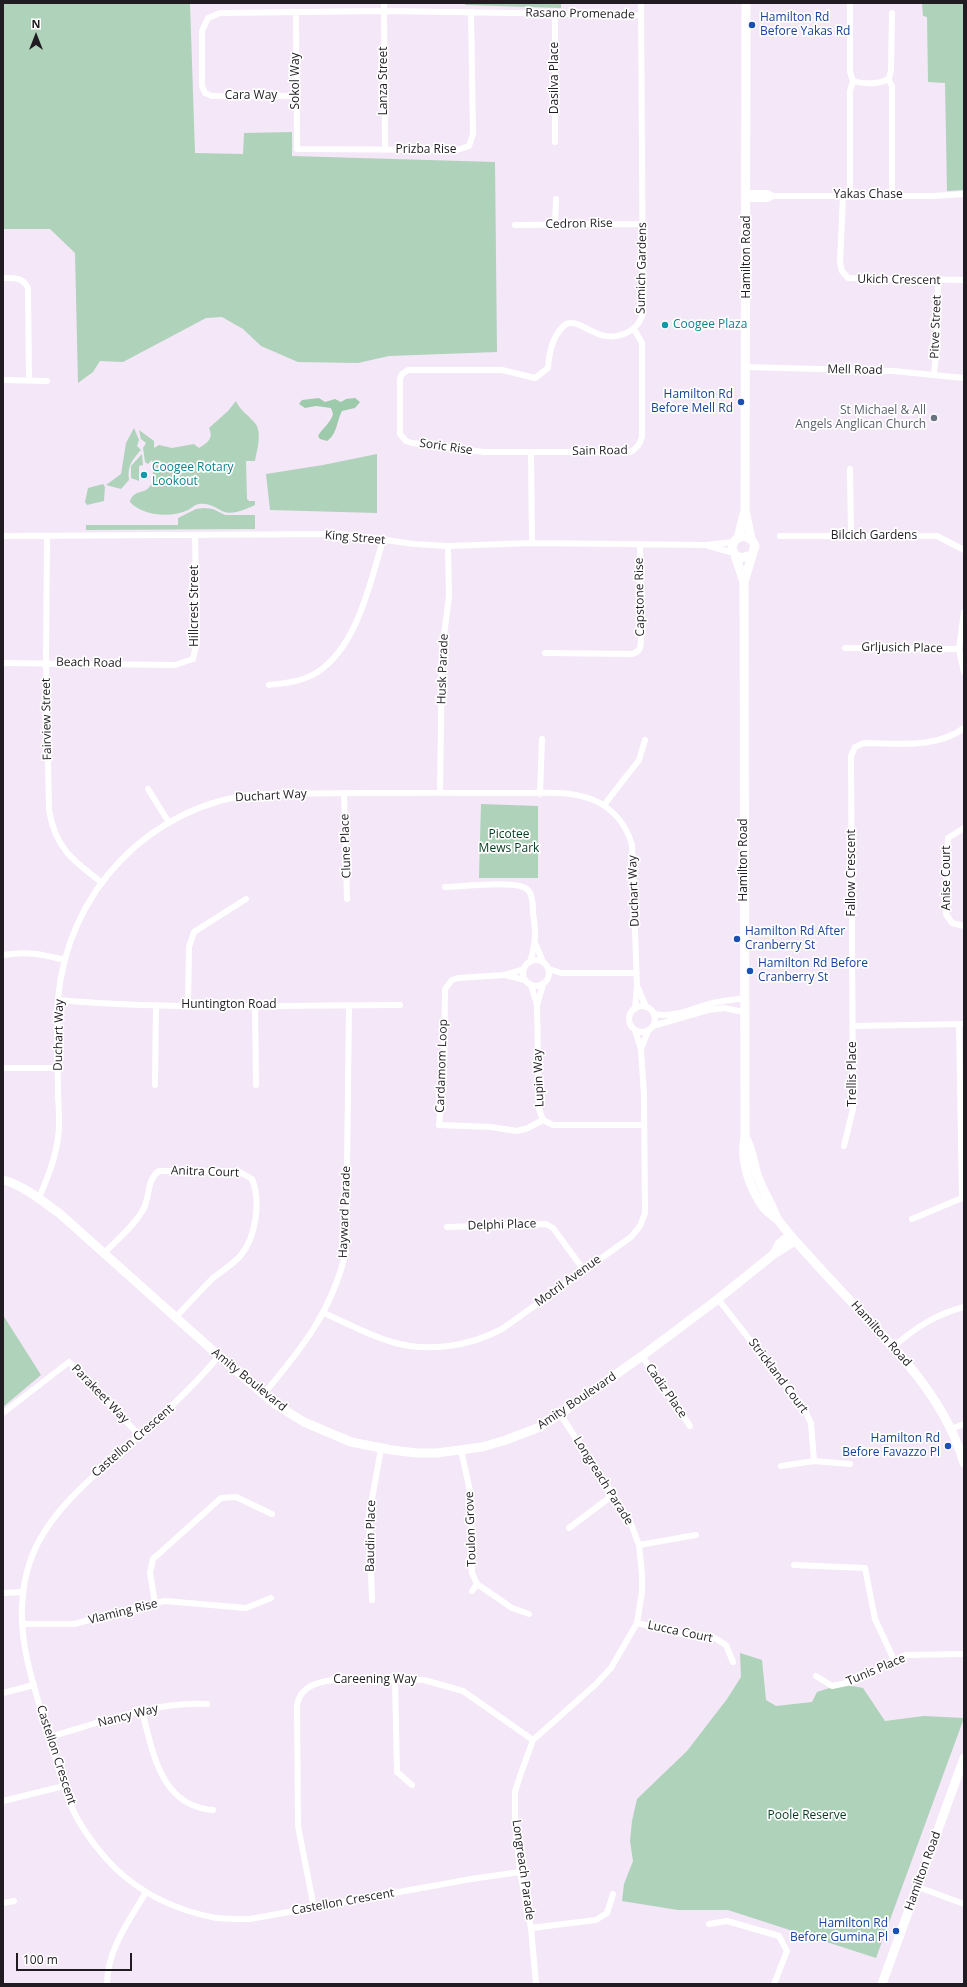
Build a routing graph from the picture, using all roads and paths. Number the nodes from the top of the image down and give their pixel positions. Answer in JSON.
{"nodes":[{"id":1,"x":384,"y":3,"type":"edge"},
{"id":2,"x":641,"y":3,"type":"edge"},
{"id":3,"x":746,"y":3,"type":"edge"},
{"id":4,"x":850,"y":3,"type":"edge"},
{"id":5,"x":384,"y":12,"type":"junction"},
{"id":6,"x":471,"y":12,"type":"junction"},
{"id":7,"x":296,"y":13,"type":"junction"},
{"id":8,"x":892,"y":13,"type":"dead end"},
{"id":9,"x":555,"y":15,"type":"junction"},
{"id":10,"x":641,"y":15,"type":"junction"},
{"id":11,"x":888,"y":79,"type":"junction"},
{"id":12,"x":853,"y":81,"type":"junction"},
{"id":13,"x":205,"y":93,"type":"joint"},
{"id":14,"x":296,"y":96,"type":"junction"},
{"id":15,"x":555,"y":142,"type":"dead end"},
{"id":16,"x":296,"y":149,"type":"joint"},
{"id":17,"x":385,"y":150,"type":"junction"},
{"id":18,"x":964,"y":194,"type":"edge"},
{"id":19,"x":843,"y":195,"type":"junction"},
{"id":20,"x":850,"y":195,"type":"junction"},
{"id":21,"x":892,"y":195,"type":"junction"},
{"id":22,"x":747,"y":196,"type":"junction"},
{"id":23,"x":556,"y":199,"type":"dead end"},
{"id":24,"x":556,"y":224,"type":"junction"},
{"id":25,"x":643,"y":224,"type":"junction"},
{"id":26,"x":515,"y":225,"type":"dead end"},
{"id":27,"x":3,"y":278,"type":"edge"},
{"id":28,"x":938,"y":280,"type":"junction"},
{"id":29,"x":964,"y":280,"type":"edge"},
{"id":30,"x":634,"y":329,"type":"junction"},
{"id":31,"x":746,"y":367,"type":"junction"},
{"id":32,"x":402,"y":374,"type":"joint"},
{"id":33,"x":934,"y":374,"type":"junction"},
{"id":34,"x":964,"y":378,"type":"edge"},
{"id":35,"x":3,"y":380,"type":"edge"},
{"id":36,"x":29,"y":380,"type":"junction"},
{"id":37,"x":47,"y":381,"type":"dead end"},
{"id":38,"x":531,"y":452,"type":"junction"},
{"id":39,"x":850,"y":469,"type":"dead end"},
{"id":40,"x":745,"y":510,"type":"junction"},
{"id":41,"x":195,"y":535,"type":"junction"},
{"id":42,"x":3,"y":536,"type":"edge"},
{"id":43,"x":47,"y":536,"type":"junction"},
{"id":44,"x":780,"y":536,"type":"dead end"},
{"id":45,"x":851,"y":536,"type":"junction"},
{"id":46,"x":751,"y":539,"type":"junction"},
{"id":47,"x":383,"y":540,"type":"junction"},
{"id":48,"x":736,"y":540,"type":"junction"},
{"id":49,"x":532,"y":543,"type":"junction"},
{"id":50,"x":640,"y":545,"type":"junction"},
{"id":51,"x":706,"y":545,"type":"junction"},
{"id":52,"x":448,"y":546,"type":"junction"},
{"id":53,"x":964,"y":550,"type":"edge"},
{"id":54,"x":735,"y":554,"type":"junction"},
{"id":55,"x":751,"y":555,"type":"junction"},
{"id":56,"x":744,"y":582,"type":"junction"},
{"id":57,"x":964,"y":612,"type":"edge"},
{"id":58,"x":845,"y":648,"type":"dead end"},
{"id":59,"x":959,"y":649,"type":"junction"},
{"id":60,"x":545,"y":653,"type":"dead end"},
{"id":61,"x":46,"y":662,"type":"junction"},
{"id":62,"x":3,"y":663,"type":"edge"},
{"id":63,"x":175,"y":665,"type":"joint"},
{"id":64,"x":964,"y":672,"type":"edge"},
{"id":65,"x":269,"y":686,"type":"dead end"},
{"id":66,"x":964,"y":728,"type":"edge"},
{"id":67,"x":542,"y":739,"type":"dead end"},
{"id":68,"x":645,"y":740,"type":"dead end"},
{"id":69,"x":148,"y":789,"type":"dead end"},
{"id":70,"x":440,"y":792,"type":"junction"},
{"id":71,"x":344,"y":794,"type":"junction"},
{"id":72,"x":540,"y":794,"type":"junction"},
{"id":73,"x":604,"y":805,"type":"junction"},
{"id":74,"x":168,"y":821,"type":"junction"},
{"id":75,"x":964,"y":828,"type":"edge"},
{"id":76,"x":101,"y":882,"type":"junction"},
{"id":77,"x":445,"y":888,"type":"dead end"},
{"id":78,"x":246,"y":899,"type":"dead end"},
{"id":79,"x":348,"y":899,"type":"dead end"},
{"id":80,"x":964,"y":926,"type":"edge"},
{"id":81,"x":536,"y":945,"type":"junction"},
{"id":82,"x":3,"y":955,"type":"edge"},
{"id":83,"x":65,"y":960,"type":"junction"},
{"id":84,"x":530,"y":962,"type":"junction"},
{"id":85,"x":543,"y":962,"type":"junction"},
{"id":86,"x":524,"y":969,"type":"junction"},
{"id":87,"x":549,"y":969,"type":"junction"},
{"id":88,"x":561,"y":973,"type":"junction"},
{"id":89,"x":636,"y":973,"type":"junction"},
{"id":90,"x":504,"y":975,"type":"junction"},
{"id":91,"x":525,"y":980,"type":"junction"},
{"id":92,"x":548,"y":980,"type":"junction"},
{"id":93,"x":531,"y":985,"type":"junction"},
{"id":94,"x":543,"y":985,"type":"junction"},
{"id":95,"x":637,"y":986,"type":"junction"},
{"id":96,"x":744,"y":998,"type":"junction"},
{"id":97,"x":58,"y":1000,"type":"junction"},
{"id":98,"x":156,"y":1005,"type":"junction"},
{"id":99,"x":188,"y":1005,"type":"junction"},
{"id":100,"x":349,"y":1005,"type":"junction"},
{"id":101,"x":400,"y":1005,"type":"dead end"},
{"id":102,"x":537,"y":1005,"type":"junction"},
{"id":103,"x":255,"y":1006,"type":"junction"},
{"id":104,"x":646,"y":1007,"type":"junction"},
{"id":105,"x":635,"y":1009,"type":"junction"},
{"id":106,"x":744,"y":1012,"type":"junction"},
{"id":107,"x":655,"y":1014,"type":"junction"},
{"id":108,"x":961,"y":1024,"type":"edge"},
{"id":109,"x":853,"y":1026,"type":"junction"},
{"id":110,"x":651,"y":1029,"type":"junction"},
{"id":111,"x":635,"y":1030,"type":"junction"},
{"id":112,"x":640,"y":1049,"type":"junction"},
{"id":113,"x":3,"y":1068,"type":"edge"},
{"id":114,"x":58,"y":1068,"type":"junction"},
{"id":115,"x":155,"y":1085,"type":"dead end"},
{"id":116,"x":256,"y":1085,"type":"dead end"},
{"id":117,"x":543,"y":1120,"type":"junction"},
{"id":118,"x":644,"y":1125,"type":"junction"},
{"id":119,"x":844,"y":1146,"type":"dead end"},
{"id":120,"x":3,"y":1180,"type":"edge"},
{"id":121,"x":39,"y":1198,"type":"junction"},
{"id":122,"x":912,"y":1218,"type":"dead end"},
{"id":123,"x":447,"y":1227,"type":"dead end"},
{"id":124,"x":792,"y":1238,"type":"junction"},
{"id":125,"x":104,"y":1253,"type":"junction"},
{"id":126,"x":583,"y":1269,"type":"junction"},
{"id":127,"x":718,"y":1299,"type":"junction"},
{"id":128,"x":964,"y":1307,"type":"edge"},
{"id":129,"x":324,"y":1313,"type":"junction"},
{"id":130,"x":176,"y":1317,"type":"junction"},
{"id":131,"x":894,"y":1347,"type":"junction"},
{"id":132,"x":219,"y":1356,"type":"junction"},
{"id":133,"x":642,"y":1356,"type":"junction"},
{"id":134,"x":263,"y":1395,"type":"junction"},
{"id":135,"x":3,"y":1413,"type":"edge"},
{"id":136,"x":560,"y":1414,"type":"junction"},
{"id":137,"x":964,"y":1424,"type":"edge"},
{"id":138,"x":690,"y":1426,"type":"dead end"},
{"id":139,"x":951,"y":1429,"type":"junction"},
{"id":140,"x":139,"y":1435,"type":"junction"},
{"id":141,"x":381,"y":1449,"type":"junction"},
{"id":142,"x":461,"y":1450,"type":"junction"},
{"id":143,"x":814,"y":1461,"type":"junction"},
{"id":144,"x":964,"y":1463,"type":"edge"},
{"id":145,"x":850,"y":1464,"type":"dead end"},
{"id":146,"x":781,"y":1466,"type":"dead end"},
{"id":147,"x":613,"y":1495,"type":"junction"},
{"id":148,"x":272,"y":1514,"type":"dead end"},
{"id":149,"x":569,"y":1528,"type":"dead end"},
{"id":150,"x":696,"y":1535,"type":"dead end"},
{"id":151,"x":639,"y":1545,"type":"junction"},
{"id":152,"x":794,"y":1565,"type":"dead end"},
{"id":153,"x":477,"y":1584,"type":"junction"},
{"id":154,"x":472,"y":1591,"type":"dead end"},
{"id":155,"x":23,"y":1592,"type":"junction"},
{"id":156,"x":3,"y":1593,"type":"edge"},
{"id":157,"x":271,"y":1598,"type":"dead end"},
{"id":158,"x":372,"y":1600,"type":"dead end"},
{"id":159,"x":155,"y":1602,"type":"junction"},
{"id":160,"x":529,"y":1614,"type":"dead end"},
{"id":161,"x":637,"y":1623,"type":"junction"},
{"id":162,"x":22,"y":1624,"type":"junction"},
{"id":163,"x":964,"y":1654,"type":"edge"},
{"id":164,"x":894,"y":1660,"type":"junction"},
{"id":165,"x":733,"y":1662,"type":"dead end"},
{"id":166,"x":816,"y":1676,"type":"dead end"},
{"id":167,"x":395,"y":1680,"type":"junction"},
{"id":168,"x":34,"y":1685,"type":"junction"},
{"id":169,"x":3,"y":1693,"type":"edge"},
{"id":170,"x":207,"y":1704,"type":"dead end"},
{"id":171,"x":142,"y":1711,"type":"junction"},
{"id":172,"x":49,"y":1737,"type":"junction"},
{"id":173,"x":533,"y":1740,"type":"junction"},
{"id":174,"x":964,"y":1758,"type":"edge"},
{"id":175,"x":412,"y":1785,"type":"dead end"},
{"id":176,"x":64,"y":1786,"type":"junction"},
{"id":177,"x":3,"y":1801,"type":"edge"},
{"id":178,"x":213,"y":1810,"type":"dead end"},
{"id":179,"x":520,"y":1872,"type":"junction"},
{"id":180,"x":918,"y":1887,"type":"junction"},
{"id":181,"x":146,"y":1892,"type":"junction"},
{"id":182,"x":613,"y":1894,"type":"dead end"},
{"id":183,"x":14,"y":1901,"type":"dead end"},
{"id":184,"x":3,"y":1903,"type":"edge"},
{"id":185,"x":964,"y":1904,"type":"edge"},
{"id":186,"x":314,"y":1908,"type":"junction"},
{"id":187,"x":709,"y":1924,"type":"dead end"},
{"id":188,"x":531,"y":1928,"type":"junction"},
{"id":189,"x":107,"y":1984,"type":"edge"},
{"id":190,"x":536,"y":1984,"type":"edge"},
{"id":191,"x":774,"y":1984,"type":"edge"},
{"id":192,"x":882,"y":1984,"type":"edge"}],
"edges":[{"from":1,"to":5,"type":"street","name":"Lanza Street"},
{"from":2,"to":10,"type":"street","name":"Sumich Gardens"},
{"from":3,"to":22,"type":"main road","name":"Hamilton Road"},
{"from":4,"to":12,"type":"street"},
{"from":5,"to":6,"type":"street","name":"Rasano Promenade"},
{"from":5,"to":7,"type":"street","name":"Rasano Promenade"},
{"from":5,"to":17,"type":"street","name":"Lanza Street"},
{"from":6,"to":9,"type":"street","name":"Rasano Promenade"},
{"from":6,"to":17,"type":"street","name":"Prizba Rise"},
{"from":7,"to":13,"type":"street","name":"Rasano Promenade"},
{"from":7,"to":14,"type":"street","name":"Sokol Way"},
{"from":8,"to":11,"type":"street"},
{"from":9,"to":10,"type":"street","name":"Rasano Promenade"},
{"from":9,"to":15,"type":"street","name":"Dasilva Place"},
{"from":10,"to":25,"type":"street","name":"Sumich Gardens"},
{"from":11,"to":12,"type":"street"},
{"from":11,"to":21,"type":"street"},
{"from":12,"to":20,"type":"street"},
{"from":13,"to":14,"type":"street","name":"Cara Way"},
{"from":14,"to":16,"type":"street","name":"Sokol Way"},
{"from":16,"to":17,"type":"street","name":"Prizba Rise"},
{"from":18,"to":21,"type":"street","name":"Yakas Chase"},
{"from":19,"to":20,"type":"street","name":"Yakas Chase"},
{"from":19,"to":22,"type":"street","name":"Yakas Chase"},
{"from":19,"to":28,"type":"street","name":"Ukich Crescent"},
{"from":20,"to":21,"type":"street","name":"Yakas Chase"},
{"from":22,"to":31,"type":"main road","name":"Hamilton Road"},
{"from":23,"to":24,"type":"street"},
{"from":24,"to":25,"type":"street","name":"Cedron Rise"},
{"from":24,"to":26,"type":"street","name":"Cedron Rise"},
{"from":25,"to":30,"type":"street","name":"Sumich Gardens"},
{"from":27,"to":36,"type":"street"},
{"from":28,"to":29,"type":"street","name":"Ukich Crescent"},
{"from":28,"to":33,"type":"street","name":"Pitve Street"},
{"from":30,"to":32,"type":"street","name":"Sumich Gardens"},
{"from":30,"to":38,"type":"street","name":"Sain Road"},
{"from":31,"to":33,"type":"street","name":"Mell Road"},
{"from":31,"to":40,"type":"main road","name":"Hamilton Road"},
{"from":32,"to":38,"type":"street","name":"Soric Rise"},
{"from":33,"to":34,"type":"street","name":"Mell Road"},
{"from":35,"to":36,"type":"street"},
{"from":36,"to":37,"type":"street"},
{"from":38,"to":49,"type":"street"},
{"from":39,"to":45,"type":"street"},
{"from":40,"to":46,"type":"main road","name":"Hamilton Road"},
{"from":40,"to":48,"type":"main road","name":"Hamilton Road"},
{"from":41,"to":43,"type":"street","name":"King Street"},
{"from":41,"to":47,"type":"street","name":"King Street"},
{"from":41,"to":63,"type":"street","name":"Hillcrest Street"},
{"from":42,"to":43,"type":"street","name":"King Street"},
{"from":43,"to":61,"type":"street","name":"Fairview Street"},
{"from":44,"to":45,"type":"street","name":"Bilcich Gardens"},
{"from":45,"to":53,"type":"street","name":"Bilcich Gardens"},
{"from":46,"to":48,"type":"main road"},
{"from":46,"to":55,"type":"main road"},
{"from":47,"to":52,"type":"street","name":"King Street"},
{"from":47,"to":65,"type":"street"},
{"from":48,"to":51,"type":"street","name":"King Street"},
{"from":48,"to":54,"type":"main road"},
{"from":49,"to":50,"type":"street","name":"King Street"},
{"from":49,"to":52,"type":"street","name":"King Street"},
{"from":50,"to":51,"type":"street","name":"King Street"},
{"from":50,"to":60,"type":"street","name":"Capstone Rise"},
{"from":51,"to":54,"type":"street","name":"King Street"},
{"from":52,"to":70,"type":"street","name":"Husk Parade"},
{"from":54,"to":55,"type":"main road"},
{"from":54,"to":56,"type":"main road","name":"Hamilton Road"},
{"from":55,"to":56,"type":"main road","name":"Hamilton Road"},
{"from":56,"to":96,"type":"main road","name":"Hamilton Road"},
{"from":57,"to":59,"type":"street"},
{"from":58,"to":59,"type":"street","name":"Grljusich Place"},
{"from":59,"to":64,"type":"street"},
{"from":61,"to":62,"type":"street","name":"Beach Road"},
{"from":61,"to":63,"type":"street","name":"Beach Road"},
{"from":61,"to":76,"type":"street","name":"Fairview Street"},
{"from":66,"to":109,"type":"street","name":"Fallow Crescent"},
{"from":67,"to":72,"type":"street"},
{"from":68,"to":73,"type":"street"},
{"from":69,"to":74,"type":"street"},
{"from":70,"to":71,"type":"street","name":"Duchart Way"},
{"from":70,"to":72,"type":"street","name":"Duchart Way"},
{"from":71,"to":74,"type":"street","name":"Duchart Way"},
{"from":71,"to":79,"type":"street","name":"Clune Place"},
{"from":72,"to":73,"type":"street","name":"Duchart Way"},
{"from":73,"to":89,"type":"street","name":"Duchart Way"},
{"from":74,"to":76,"type":"street","name":"Duchart Way"},
{"from":75,"to":80,"type":"street","name":"Anise Court"},
{"from":76,"to":83,"type":"street","name":"Duchart Way"},
{"from":77,"to":81,"type":"street"},
{"from":78,"to":99,"type":"street"},
{"from":81,"to":84,"type":"street"},
{"from":81,"to":85,"type":"street"},
{"from":82,"to":83,"type":"street"},
{"from":83,"to":97,"type":"street","name":"Duchart Way"},
{"from":84,"to":85,"type":"street"},
{"from":84,"to":86,"type":"street"},
{"from":85,"to":87,"type":"street"},
{"from":86,"to":90,"type":"street","name":"Cardamom Loop"},
{"from":86,"to":91,"type":"street"},
{"from":87,"to":88,"type":"street"},
{"from":87,"to":92,"type":"street"},
{"from":88,"to":89,"type":"street"},
{"from":88,"to":92,"type":"street"},
{"from":89,"to":95,"type":"street","name":"Duchart Way"},
{"from":90,"to":91,"type":"street","name":"Cardamom Loop"},
{"from":90,"to":117,"type":"street","name":"Cardamom Loop"},
{"from":91,"to":93,"type":"street"},
{"from":92,"to":94,"type":"street"},
{"from":93,"to":94,"type":"street"},
{"from":93,"to":102,"type":"street","name":"Lupin Way"},
{"from":94,"to":102,"type":"street","name":"Lupin Way"},
{"from":95,"to":104,"type":"street","name":"Duchart Way"},
{"from":95,"to":105,"type":"street","name":"Duchart Way"},
{"from":96,"to":106,"type":"main road","name":"Hamilton Road"},
{"from":96,"to":107,"type":"street"},
{"from":97,"to":98,"type":"street","name":"Huntington Road"},
{"from":97,"to":114,"type":"street","name":"Duchart Way"},
{"from":98,"to":99,"type":"street","name":"Huntington Road"},
{"from":98,"to":115,"type":"street"},
{"from":99,"to":103,"type":"street","name":"Huntington Road"},
{"from":100,"to":101,"type":"street","name":"Huntington Road"},
{"from":100,"to":103,"type":"street","name":"Huntington Road"},
{"from":100,"to":129,"type":"street","name":"Hayward Parade"},
{"from":102,"to":117,"type":"street","name":"Lupin Way"},
{"from":103,"to":116,"type":"street"},
{"from":104,"to":105,"type":"street"},
{"from":104,"to":107,"type":"street"},
{"from":105,"to":111,"type":"street"},
{"from":106,"to":110,"type":"street"},
{"from":106,"to":124,"type":"main road","name":"Hamilton Road"},
{"from":107,"to":110,"type":"street"},
{"from":108,"to":109,"type":"street"},
{"from":108,"to":122,"type":"street"},
{"from":109,"to":119,"type":"street","name":"Trellis Place"},
{"from":110,"to":111,"type":"street"},
{"from":110,"to":112,"type":"street","name":"Motril Avenue"},
{"from":111,"to":112,"type":"street","name":"Motril Avenue"},
{"from":112,"to":118,"type":"street","name":"Motril Avenue"},
{"from":113,"to":114,"type":"street"},
{"from":114,"to":121,"type":"street","name":"Duchart Way"},
{"from":117,"to":118,"type":"street","name":"Lupin Way"},
{"from":118,"to":126,"type":"street","name":"Motril Avenue"},
{"from":120,"to":121,"type":"main road","name":"Amity Boulevard"},
{"from":121,"to":125,"type":"main road","name":"Amity Boulevard"},
{"from":123,"to":126,"type":"street","name":"Delphi Place"},
{"from":124,"to":127,"type":"main road","name":"Amity Boulevard"},
{"from":124,"to":131,"type":"main road","name":"Hamilton Road"},
{"from":125,"to":130,"type":"main road","name":"Amity Boulevard"},
{"from":125,"to":130,"type":"street","name":"Anitra Court"},
{"from":126,"to":129,"type":"street","name":"Motril Avenue"},
{"from":127,"to":133,"type":"main road","name":"Amity Boulevard"},
{"from":127,"to":143,"type":"street","name":"Strickland Court"},
{"from":128,"to":131,"type":"street"},
{"from":129,"to":134,"type":"street","name":"Hayward Parade"},
{"from":130,"to":132,"type":"main road","name":"Amity Boulevard"},
{"from":131,"to":139,"type":"main road","name":"Hamilton Road"},
{"from":132,"to":134,"type":"main road","name":"Amity Boulevard"},
{"from":132,"to":140,"type":"street","name":"Castellon Crescent"},
{"from":133,"to":136,"type":"main road","name":"Amity Boulevard"},
{"from":133,"to":138,"type":"street","name":"Cadiz Place"},
{"from":134,"to":141,"type":"main road","name":"Amity Boulevard"},
{"from":135,"to":140,"type":"street","name":"Parakeet Way"},
{"from":136,"to":142,"type":"main road","name":"Amity Boulevard"},
{"from":136,"to":147,"type":"street","name":"Longreach Parade"},
{"from":137,"to":139,"type":"street"},
{"from":139,"to":144,"type":"main road","name":"Hamilton Road"},
{"from":140,"to":155,"type":"street","name":"Castellon Crescent"},
{"from":141,"to":142,"type":"main road","name":"Amity Boulevard"},
{"from":141,"to":158,"type":"street","name":"Baudin Place"},
{"from":142,"to":153,"type":"street","name":"Toulon Grove"},
{"from":143,"to":145,"type":"street"},
{"from":143,"to":146,"type":"street"},
{"from":147,"to":149,"type":"street"},
{"from":147,"to":151,"type":"street","name":"Longreach Parade"},
{"from":148,"to":159,"type":"street"},
{"from":150,"to":151,"type":"street"},
{"from":151,"to":161,"type":"street","name":"Longreach Parade"},
{"from":152,"to":164,"type":"street"},
{"from":153,"to":154,"type":"street","name":"Toulon Grove"},
{"from":153,"to":160,"type":"street","name":"Toulon Grove"},
{"from":155,"to":156,"type":"street"},
{"from":155,"to":162,"type":"street","name":"Castellon Crescent"},
{"from":157,"to":159,"type":"street","name":"Vlaming Rise"},
{"from":159,"to":162,"type":"street","name":"Vlaming Rise"},
{"from":161,"to":165,"type":"street","name":"Lucca Court"},
{"from":161,"to":173,"type":"street","name":"Longreach Parade"},
{"from":162,"to":168,"type":"street","name":"Castellon Crescent"},
{"from":163,"to":164,"type":"street","name":"Tunis Place"},
{"from":164,"to":166,"type":"street","name":"Tunis Place"},
{"from":167,"to":173,"type":"street","name":"Careening Way"},
{"from":167,"to":175,"type":"street"},
{"from":167,"to":186,"type":"street","name":"Careening Way"},
{"from":168,"to":169,"type":"street"},
{"from":168,"to":172,"type":"street","name":"Castellon Crescent"},
{"from":170,"to":171,"type":"street","name":"Nancy Way"},
{"from":171,"to":172,"type":"street","name":"Nancy Way"},
{"from":171,"to":178,"type":"street"},
{"from":172,"to":176,"type":"street","name":"Castellon Crescent"},
{"from":173,"to":179,"type":"street","name":"Longreach Parade"},
{"from":174,"to":180,"type":"main road","name":"Hamilton Road"},
{"from":176,"to":177,"type":"street"},
{"from":176,"to":181,"type":"street","name":"Castellon Crescent"},
{"from":179,"to":186,"type":"street","name":"Castellon Crescent"},
{"from":179,"to":188,"type":"street","name":"Longreach Parade"},
{"from":180,"to":185,"type":"street"},
{"from":180,"to":192,"type":"main road","name":"Hamilton Road"},
{"from":181,"to":186,"type":"street","name":"Castellon Crescent"},
{"from":181,"to":189,"type":"street"},
{"from":182,"to":188,"type":"street"},
{"from":183,"to":184,"type":"street"},
{"from":187,"to":191,"type":"street"},
{"from":188,"to":190,"type":"street","name":"Longreach Parade"}]}
